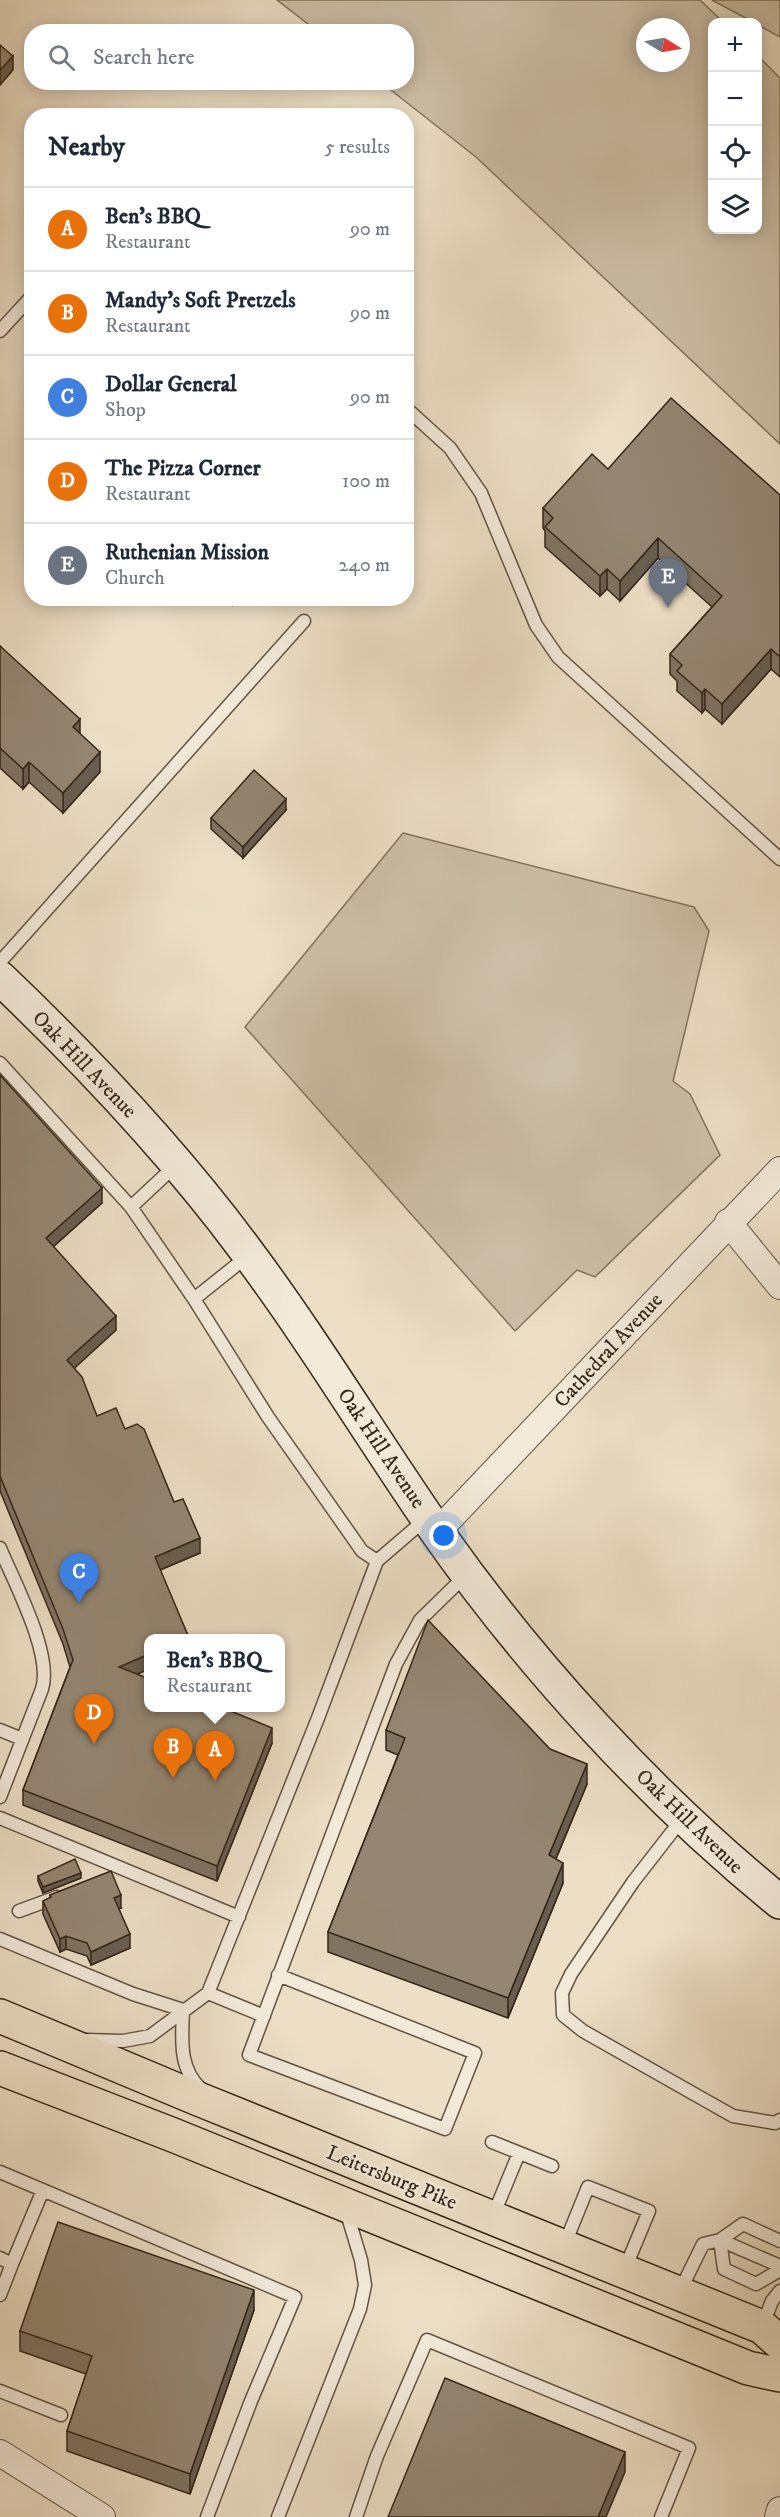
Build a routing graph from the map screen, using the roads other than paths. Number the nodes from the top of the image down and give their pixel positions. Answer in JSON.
{"nodes":[{"id":1,"x":24,"y":305,"type":"edge"},
{"id":2,"x":0,"y":331,"type":"edge"},
{"id":3,"x":414,"y":415,"type":"edge"},
{"id":4,"x":304,"y":621,"type":"dead end"},
{"id":5,"x":780,"y":859,"type":"edge"},
{"id":6,"x":0,"y":962,"type":"edge"},
{"id":7,"x":0,"y":978,"type":"edge"},
{"id":8,"x":0,"y":1063,"type":"edge"},
{"id":9,"x":177,"y":1164,"type":"junction"},
{"id":10,"x":780,"y":1170,"type":"edge"},
{"id":11,"x":131,"y":1207,"type":"junction"},
{"id":12,"x":728,"y":1222,"type":"junction"},
{"id":13,"x":249,"y":1255,"type":"junction"},
{"id":14,"x":780,"y":1286,"type":"edge"},
{"id":15,"x":194,"y":1299,"type":"junction"},
{"id":16,"x":432,"y":1524,"type":"junction"},
{"id":17,"x":0,"y":1548,"type":"edge"},
{"id":18,"x":377,"y":1561,"type":"junction"},
{"id":19,"x":468,"y":1573,"type":"junction"},
{"id":20,"x":0,"y":1730,"type":"edge"},
{"id":21,"x":22,"y":1739,"type":"junction"},
{"id":22,"x":0,"y":1797,"type":"edge"},
{"id":23,"x":685,"y":1816,"type":"junction"},
{"id":24,"x":0,"y":1818,"type":"edge"},
{"id":25,"x":125,"y":1870,"type":"junction"},
{"id":26,"x":104,"y":1878,"type":"edge"},
{"id":27,"x":72,"y":1890,"type":"edge"},
{"id":28,"x":780,"y":1902,"type":"edge"},
{"id":29,"x":19,"y":1911,"type":"dead end"},
{"id":30,"x":239,"y":1917,"type":"junction"},
{"id":31,"x":0,"y":1940,"type":"edge"},
{"id":32,"x":278,"y":1975,"type":"junction"},
{"id":33,"x":208,"y":1993,"type":"junction"},
{"id":34,"x":183,"y":2010,"type":"junction"},
{"id":35,"x":0,"y":2016,"type":"edge"},
{"id":36,"x":264,"y":2016,"type":"junction"},
{"id":37,"x":56,"y":2039,"type":"junction"},
{"id":38,"x":0,"y":2068,"type":"edge"},
{"id":39,"x":225,"y":2110,"type":"junction"},
{"id":40,"x":780,"y":2120,"type":"edge"},
{"id":41,"x":492,"y":2142,"type":"dead end"},
{"id":42,"x":519,"y":2153,"type":"junction"},
{"id":43,"x":552,"y":2166,"type":"dead end"},
{"id":44,"x":0,"y":2172,"type":"edge"},
{"id":45,"x":43,"y":2190,"type":"junction"},
{"id":46,"x":345,"y":2206,"type":"junction"},
{"id":47,"x":492,"y":2218,"type":"junction"},
{"id":48,"x":720,"y":2241,"type":"junction"},
{"id":49,"x":780,"y":2241,"type":"edge"},
{"id":50,"x":564,"y":2247,"type":"junction"},
{"id":51,"x":0,"y":2258,"type":"edge"},
{"id":52,"x":12,"y":2264,"type":"junction"},
{"id":53,"x":780,"y":2268,"type":"edge"},
{"id":54,"x":624,"y":2271,"type":"junction"},
{"id":55,"x":780,"y":2291,"type":"edge"},
{"id":56,"x":678,"y":2293,"type":"junction"},
{"id":57,"x":0,"y":2295,"type":"edge"},
{"id":58,"x":771,"y":2335,"type":"edge"},
{"id":59,"x":780,"y":2375,"type":"edge"},
{"id":60,"x":0,"y":2391,"type":"edge"},
{"id":61,"x":61,"y":2415,"type":"dead end"},
{"id":62,"x":0,"y":2452,"type":"edge"},
{"id":63,"x":780,"y":2510,"type":"edge"},
{"id":64,"x":102,"y":2517,"type":"edge"},
{"id":65,"x":207,"y":2517,"type":"edge"},
{"id":66,"x":279,"y":2517,"type":"edge"},
{"id":67,"x":356,"y":2517,"type":"edge"},
{"id":68,"x":662,"y":2517,"type":"edge"},
{"id":69,"x":778,"y":2517,"type":"edge"}],
"edges":[{"from":1,"to":2,"type":"lane"},
{"from":3,"to":5,"type":"lane"},
{"from":4,"to":6,"type":"lane"},
{"from":7,"to":9,"type":"street","name":"Oak Hill Avenue"},
{"from":8,"to":11,"type":"lane"},
{"from":9,"to":11,"type":"lane"},
{"from":9,"to":13,"type":"street","name":"Oak Hill Avenue"},
{"from":10,"to":12,"type":"street","name":"Cathedral Avenue"},
{"from":11,"to":15,"type":"lane"},
{"from":12,"to":14,"type":"street"},
{"from":12,"to":16,"type":"street","name":"Cathedral Avenue"},
{"from":13,"to":15,"type":"lane"},
{"from":13,"to":16,"type":"street","name":"Oak Hill Avenue"},
{"from":15,"to":18,"type":"lane"},
{"from":16,"to":18,"type":"lane"},
{"from":16,"to":19,"type":"street","name":"Oak Hill Avenue"},
{"from":17,"to":21,"type":"lane"},
{"from":18,"to":30,"type":"lane"},
{"from":19,"to":23,"type":"street","name":"Oak Hill Avenue"},
{"from":19,"to":32,"type":"lane"},
{"from":20,"to":21,"type":"lane"},
{"from":21,"to":22,"type":"lane"},
{"from":23,"to":28,"type":"street","name":"Oak Hill Avenue"},
{"from":23,"to":40,"type":"lane"},
{"from":24,"to":25,"type":"lane"},
{"from":25,"to":26,"type":"lane"},
{"from":25,"to":30,"type":"lane"},
{"from":27,"to":29,"type":"lane"},
{"from":30,"to":33,"type":"lane"},
{"from":31,"to":34,"type":"lane"},
{"from":32,"to":36,"type":"lane"},
{"from":32,"to":36,"type":"lane"},
{"from":33,"to":34,"type":"lane"},
{"from":33,"to":36,"type":"lane"},
{"from":34,"to":37,"type":"lane"},
{"from":34,"to":39,"type":"lane"},
{"from":35,"to":37,"type":"main road","name":"Leitersburg Pike"},
{"from":37,"to":39,"type":"main road","name":"Leitersburg Pike"},
{"from":38,"to":46,"type":"main road"},
{"from":39,"to":47,"type":"main road","name":"Leitersburg Pike"},
{"from":41,"to":42,"type":"lane"},
{"from":42,"to":43,"type":"lane"},
{"from":42,"to":47,"type":"lane"},
{"from":44,"to":45,"type":"lane"},
{"from":45,"to":52,"type":"lane"},
{"from":45,"to":65,"type":"lane"},
{"from":46,"to":59,"type":"main road"},
{"from":46,"to":66,"type":"lane"},
{"from":47,"to":50,"type":"main road","name":"Leitersburg Pike"},
{"from":48,"to":49,"type":"lane"},
{"from":48,"to":53,"type":"lane"},
{"from":48,"to":53,"type":"lane"},
{"from":48,"to":56,"type":"lane"},
{"from":50,"to":54,"type":"main road","name":"Leitersburg Pike"},
{"from":50,"to":54,"type":"lane"},
{"from":51,"to":52,"type":"lane"},
{"from":52,"to":57,"type":"lane"},
{"from":54,"to":56,"type":"main road","name":"Leitersburg Pike"},
{"from":55,"to":58,"type":"lane"},
{"from":56,"to":58,"type":"main road","name":"Leitersburg Pike"},
{"from":60,"to":61,"type":"lane"},
{"from":62,"to":64,"type":"street"},
{"from":63,"to":69,"type":"street"},
{"from":67,"to":68,"type":"lane"}]}
